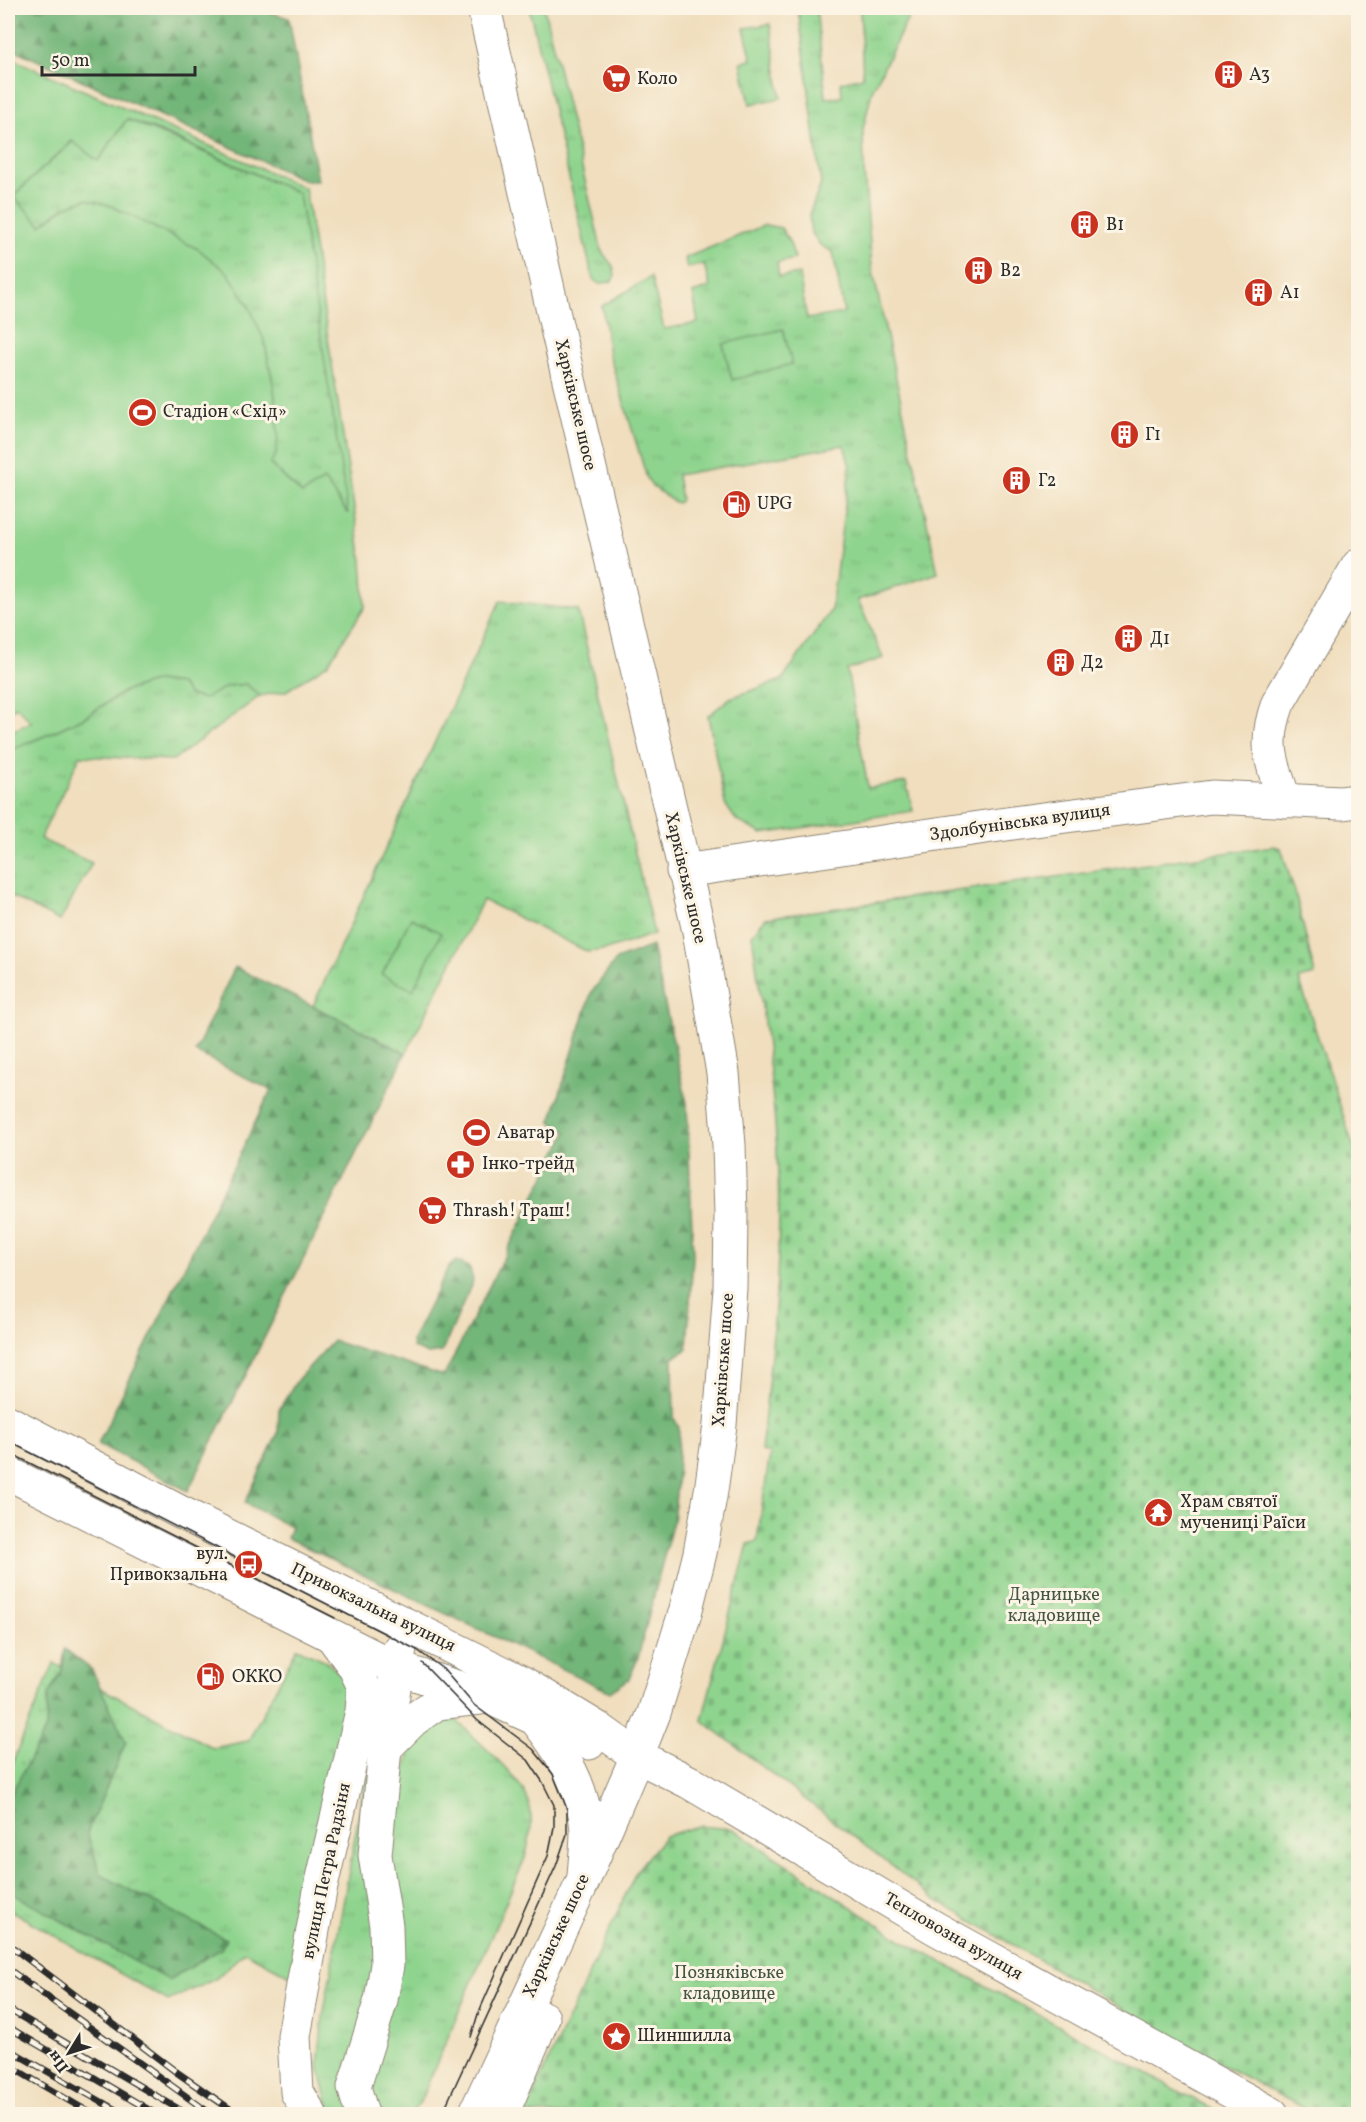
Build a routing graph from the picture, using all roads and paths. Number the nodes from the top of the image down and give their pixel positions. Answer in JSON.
{"nodes":[{"id":1,"x":484,"y":8,"type":"edge"},
{"id":2,"x":1359,"y":566,"type":"edge"},
{"id":3,"x":1285,"y":801,"type":"junction"},
{"id":4,"x":1359,"y":801,"type":"edge"},
{"id":5,"x":683,"y":871,"type":"junction"},
{"id":6,"x":8,"y":1422,"type":"edge"},
{"id":7,"x":8,"y":1473,"type":"edge"},
{"id":8,"x":404,"y":1623,"type":"junction"},
{"id":9,"x":331,"y":1635,"type":"junction"},
{"id":10,"x":396,"y":1668,"type":"junction"},
{"id":11,"x":488,"y":1697,"type":"junction"},
{"id":12,"x":537,"y":1720,"type":"junction"},
{"id":13,"x":385,"y":1748,"type":"junction"},
{"id":14,"x":637,"y":1756,"type":"junction"},
{"id":15,"x":584,"y":1879,"type":"junction"},
{"id":16,"x":310,"y":2115,"type":"edge"},
{"id":17,"x":362,"y":2115,"type":"edge"},
{"id":18,"x":475,"y":2115,"type":"edge"},
{"id":19,"x":502,"y":2115,"type":"edge"},
{"id":20,"x":1272,"y":2115,"type":"edge"}],
"edges":[{"from":1,"to":5,"type":"main road","name":"Харківське шосе"},
{"from":2,"to":3,"type":"main road"},
{"from":3,"to":4,"type":"main road","name":"Здолбунівська вулиця"},
{"from":3,"to":5,"type":"main road","name":"Здолбунівська вулиця"},
{"from":5,"to":14,"type":"main road","name":"Харківське шосе"},
{"from":6,"to":8,"type":"main road","name":"Привокзальна вулиця"},
{"from":7,"to":9,"type":"main road","name":"Привокзальна вулиця"},
{"from":8,"to":10,"type":"main road","name":"вулиця Петра Радзіня"},
{"from":8,"to":14,"type":"main road","name":"Привокзальна вулиця"},
{"from":9,"to":10,"type":"main road","name":"Привокзальна вулиця"},
{"from":9,"to":16,"type":"main road","name":"вулиця Петра Радзіня"},
{"from":10,"to":11,"type":"main road","name":"Привокзальна вулиця"},
{"from":10,"to":13,"type":"main road","name":"вулиця Петра Радзіня"},
{"from":11,"to":12,"type":"main road","name":"Привокзальна вулиця"},
{"from":11,"to":13,"type":"main road"},
{"from":12,"to":14,"type":"main road","name":"Привокзальна вулиця"},
{"from":12,"to":15,"type":"main road","name":"Привокзальна вулиця"},
{"from":13,"to":17,"type":"main road","name":"вулиця Петра Радзіня"},
{"from":14,"to":15,"type":"main road","name":"Харківське шосе"},
{"from":14,"to":19,"type":"main road","name":"Харківське шосе"},
{"from":14,"to":20,"type":"main road","name":"Тепловозна вулиця"},
{"from":15,"to":18,"type":"main road","name":"Харківське шосе"}]}
